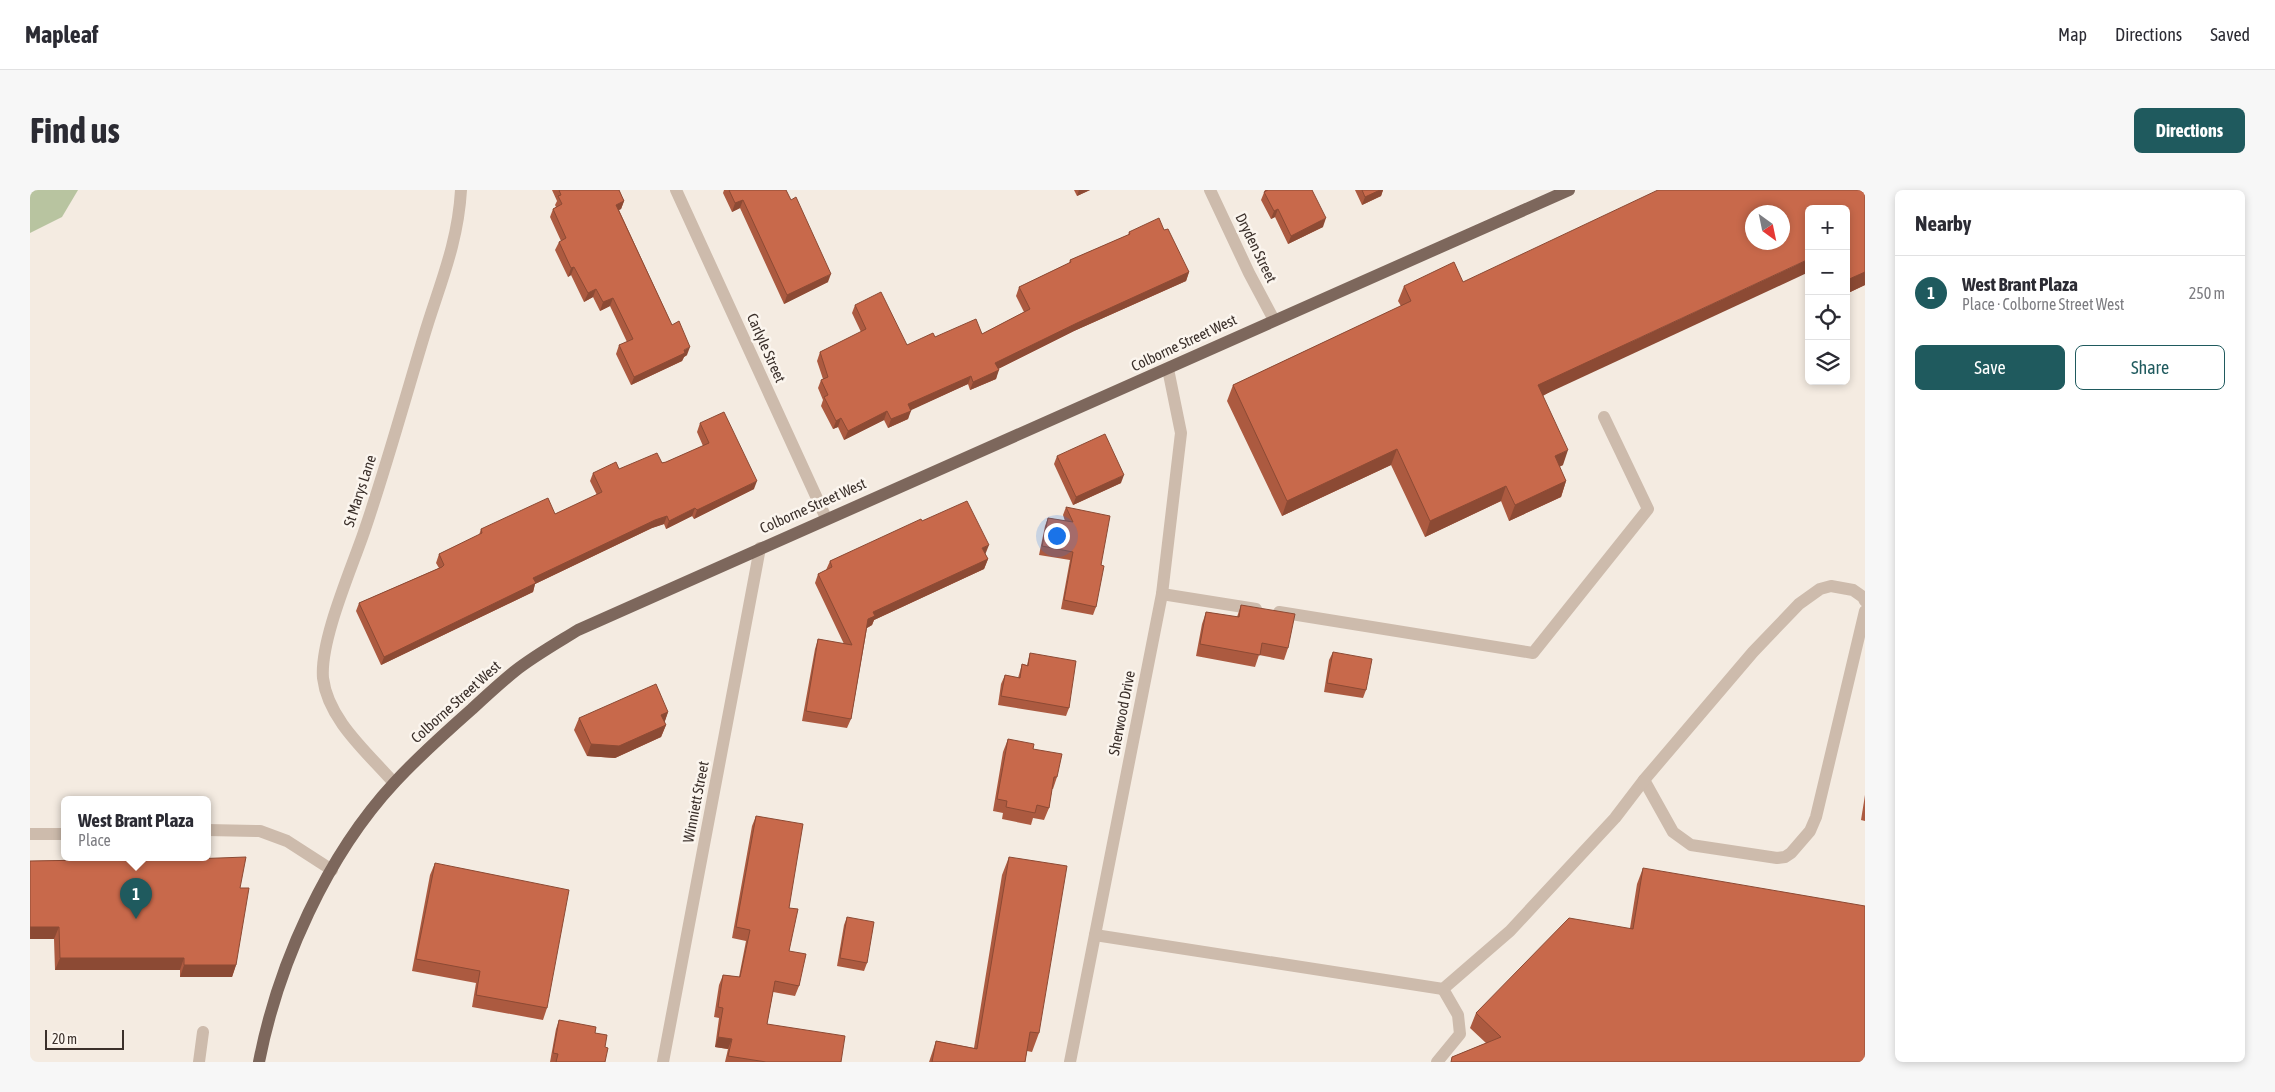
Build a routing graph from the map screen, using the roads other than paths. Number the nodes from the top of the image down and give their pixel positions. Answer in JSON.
{"nodes":[{"id":1,"x":461,"y":190,"type":"edge"},
{"id":2,"x":676,"y":190,"type":"edge"},
{"id":3,"x":1210,"y":190,"type":"edge"},
{"id":4,"x":1569,"y":190,"type":"edge"},
{"id":5,"x":1274,"y":320,"type":"junction"},
{"id":6,"x":1168,"y":369,"type":"junction"},
{"id":7,"x":1604,"y":417,"type":"dead end"},
{"id":8,"x":826,"y":518,"type":"junction"},
{"id":9,"x":760,"y":548,"type":"junction"},
{"id":10,"x":1162,"y":594,"type":"junction"},
{"id":11,"x":1865,"y":601,"type":"edge"},
{"id":12,"x":1865,"y":611,"type":"edge"},
{"id":13,"x":1644,"y":780,"type":"junction"},
{"id":14,"x":394,"y":783,"type":"junction"},
{"id":15,"x":211,"y":830,"type":"edge"},
{"id":16,"x":30,"y":834,"type":"edge"},
{"id":17,"x":61,"y":834,"type":"edge"},
{"id":18,"x":332,"y":870,"type":"junction"},
{"id":19,"x":1095,"y":935,"type":"junction"},
{"id":20,"x":1443,"y":989,"type":"junction"},
{"id":21,"x":203,"y":1032,"type":"dead end"},
{"id":22,"x":199,"y":1062,"type":"edge"},
{"id":23,"x":259,"y":1062,"type":"edge"},
{"id":24,"x":663,"y":1062,"type":"edge"},
{"id":25,"x":1070,"y":1062,"type":"edge"},
{"id":26,"x":1437,"y":1062,"type":"edge"}],
"edges":[{"from":1,"to":14,"type":"street","name":"St Marys Lane"},
{"from":2,"to":8,"type":"street","name":"Carlyle Street"},
{"from":3,"to":5,"type":"street","name":"Dryden Street"},
{"from":4,"to":5,"type":"main road","name":"Colborne Street West"},
{"from":5,"to":6,"type":"main road","name":"Colborne Street West"},
{"from":6,"to":8,"type":"main road","name":"Colborne Street West"},
{"from":6,"to":10,"type":"street","name":"Sherwood Drive"},
{"from":7,"to":10,"type":"street"},
{"from":8,"to":9,"type":"main road","name":"Colborne Street West"},
{"from":9,"to":14,"type":"main road","name":"Colborne Street West"},
{"from":9,"to":24,"type":"street","name":"Winniett Street"},
{"from":10,"to":19,"type":"street","name":"Sherwood Drive"},
{"from":11,"to":13,"type":"street"},
{"from":12,"to":13,"type":"street"},
{"from":13,"to":20,"type":"street"},
{"from":14,"to":18,"type":"main road","name":"Colborne Street West"},
{"from":15,"to":18,"type":"street"},
{"from":16,"to":17,"type":"street"},
{"from":18,"to":23,"type":"main road","name":"Colborne Street West"},
{"from":19,"to":20,"type":"street"},
{"from":19,"to":25,"type":"street","name":"Sherwood Drive"},
{"from":20,"to":26,"type":"street"},
{"from":21,"to":22,"type":"street"}]}
